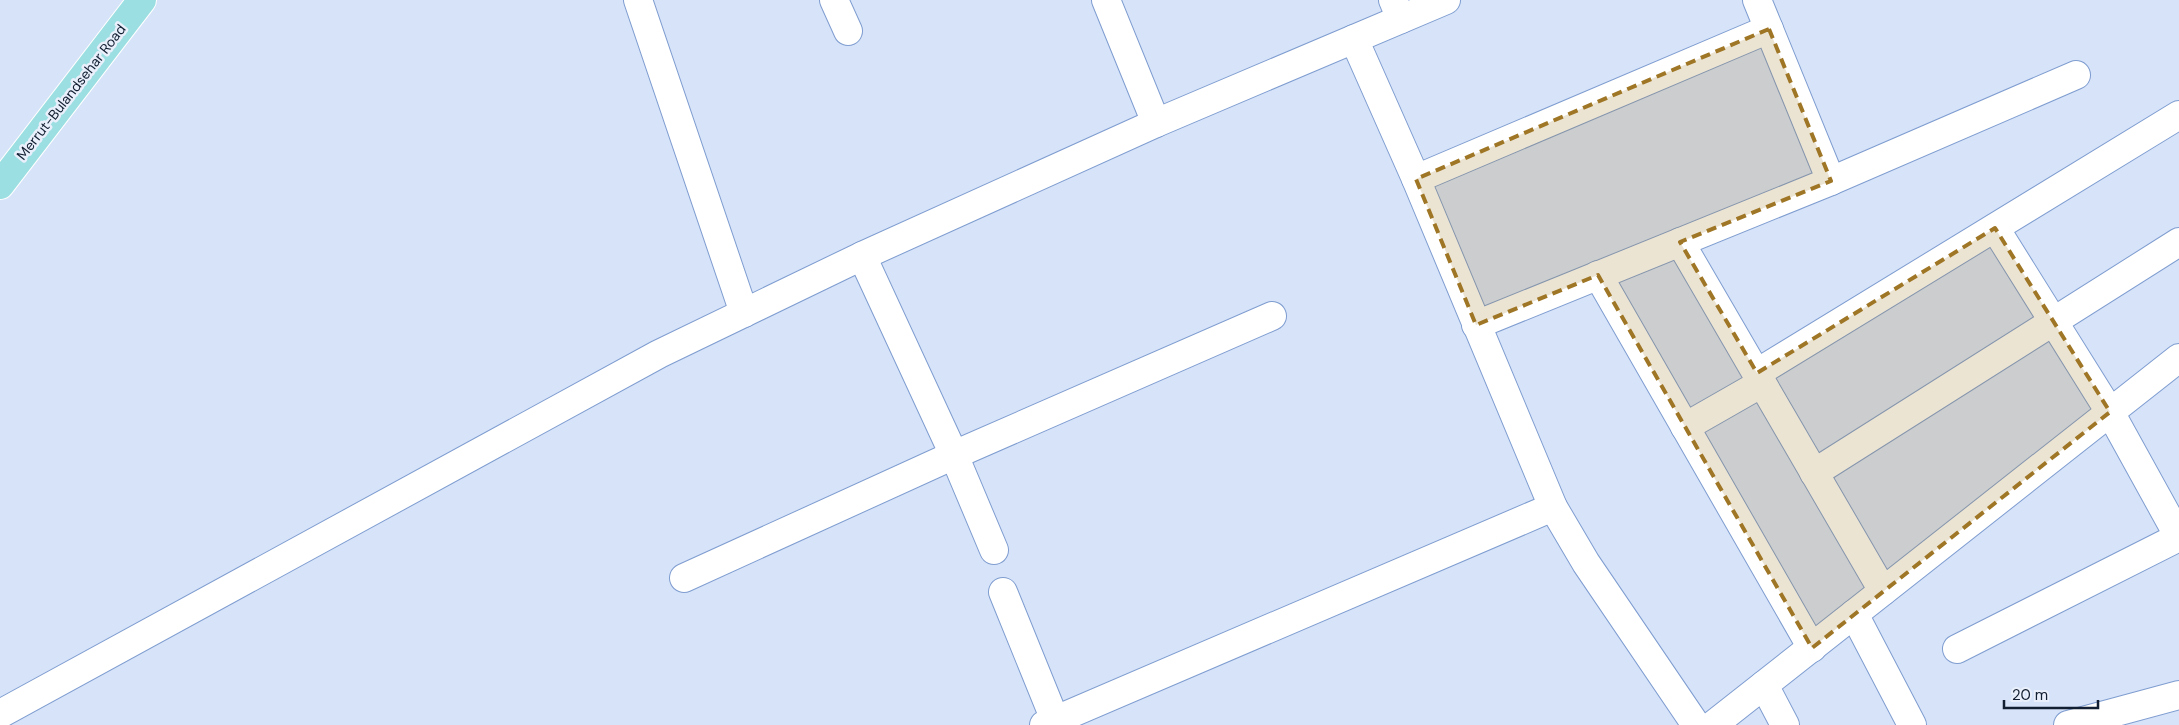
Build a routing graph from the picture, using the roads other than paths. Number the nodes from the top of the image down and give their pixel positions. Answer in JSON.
{"nodes":[{"id":1,"x":142,"y":0,"type":"edge"},
{"id":2,"x":638,"y":0,"type":"edge"},
{"id":3,"x":834,"y":0,"type":"edge"},
{"id":4,"x":1106,"y":0,"type":"edge"},
{"id":5,"x":1446,"y":0,"type":"edge"},
{"id":6,"x":1757,"y":0,"type":"edge"},
{"id":7,"x":1397,"y":10,"type":"edge"},
{"id":8,"x":1769,"y":29,"type":"junction"},
{"id":9,"x":848,"y":31,"type":"dead end"},
{"id":10,"x":1354,"y":39,"type":"junction"},
{"id":11,"x":2076,"y":75,"type":"dead end"},
{"id":12,"x":2179,"y":115,"type":"edge"},
{"id":13,"x":1156,"y":123,"type":"junction"},
{"id":14,"x":1416,"y":178,"type":"junction"},
{"id":15,"x":1831,"y":181,"type":"junction"},
{"id":16,"x":0,"y":185,"type":"edge"},
{"id":17,"x":1995,"y":228,"type":"junction"},
{"id":18,"x":1680,"y":242,"type":"junction"},
{"id":19,"x":2179,"y":242,"type":"edge"},
{"id":20,"x":862,"y":256,"type":"junction"},
{"id":21,"x":1598,"y":276,"type":"junction"},
{"id":22,"x":744,"y":313,"type":"junction"},
{"id":23,"x":1272,"y":316,"type":"dead end"},
{"id":24,"x":2053,"y":321,"type":"junction"},
{"id":25,"x":1476,"y":325,"type":"junction"},
{"id":26,"x":2179,"y":358,"type":"edge"},
{"id":27,"x":1759,"y":378,"type":"junction"},
{"id":28,"x":2110,"y":412,"type":"junction"},
{"id":29,"x":1685,"y":427,"type":"junction"},
{"id":30,"x":954,"y":455,"type":"junction"},
{"id":31,"x":1814,"y":473,"type":"junction"},
{"id":32,"x":1554,"y":507,"type":"junction"},
{"id":33,"x":2179,"y":537,"type":"edge"},
{"id":34,"x":994,"y":550,"type":"dead end"},
{"id":35,"x":684,"y":578,"type":"dead end"},
{"id":36,"x":1883,"y":591,"type":"junction"},
{"id":37,"x":1003,"y":592,"type":"dead end"},
{"id":38,"x":1854,"y":614,"type":"junction"},
{"id":39,"x":1812,"y":648,"type":"junction"},
{"id":40,"x":1957,"y":649,"type":"dead end"},
{"id":41,"x":1764,"y":685,"type":"junction"},
{"id":42,"x":2179,"y":695,"type":"edge"},
{"id":43,"x":0,"y":714,"type":"edge"},
{"id":44,"x":1052,"y":723,"type":"edge"},
{"id":45,"x":1696,"y":725,"type":"edge"},
{"id":46,"x":1713,"y":725,"type":"edge"},
{"id":47,"x":1786,"y":725,"type":"edge"},
{"id":48,"x":1912,"y":725,"type":"edge"},
{"id":49,"x":2068,"y":725,"type":"edge"}],
"edges":[{"from":1,"to":16,"type":"main road","name":"Merrut-Bulandsehar Road"},
{"from":2,"to":22,"type":"street"},
{"from":3,"to":9,"type":"street"},
{"from":4,"to":13,"type":"street"},
{"from":5,"to":7,"type":"street"},
{"from":6,"to":8,"type":"street"},
{"from":7,"to":10,"type":"street"},
{"from":8,"to":14,"type":"street"},
{"from":8,"to":15,"type":"street"},
{"from":10,"to":13,"type":"street"},
{"from":10,"to":14,"type":"street"},
{"from":11,"to":15,"type":"street"},
{"from":12,"to":17,"type":"street"},
{"from":13,"to":20,"type":"street"},
{"from":14,"to":25,"type":"street"},
{"from":15,"to":18,"type":"street"},
{"from":17,"to":24,"type":"street"},
{"from":17,"to":27,"type":"street"},
{"from":18,"to":21,"type":"street"},
{"from":18,"to":27,"type":"street"},
{"from":19,"to":24,"type":"street"},
{"from":20,"to":22,"type":"street"},
{"from":20,"to":30,"type":"street"},
{"from":21,"to":25,"type":"street"},
{"from":21,"to":29,"type":"street"},
{"from":22,"to":43,"type":"street"},
{"from":23,"to":30,"type":"street"},
{"from":24,"to":28,"type":"street"},
{"from":24,"to":31,"type":"street"},
{"from":25,"to":32,"type":"street"},
{"from":26,"to":28,"type":"street"},
{"from":27,"to":29,"type":"street"},
{"from":27,"to":31,"type":"street"},
{"from":28,"to":33,"type":"street"},
{"from":28,"to":36,"type":"street"},
{"from":29,"to":39,"type":"street"},
{"from":30,"to":34,"type":"street"},
{"from":30,"to":35,"type":"street"},
{"from":31,"to":36,"type":"street"},
{"from":32,"to":44,"type":"street"},
{"from":32,"to":45,"type":"street"},
{"from":33,"to":40,"type":"street"},
{"from":36,"to":38,"type":"street"},
{"from":37,"to":44,"type":"street"},
{"from":38,"to":39,"type":"street"},
{"from":38,"to":48,"type":"street"},
{"from":39,"to":41,"type":"street"},
{"from":41,"to":46,"type":"street"},
{"from":41,"to":47,"type":"street"},
{"from":42,"to":49,"type":"street"}]}
